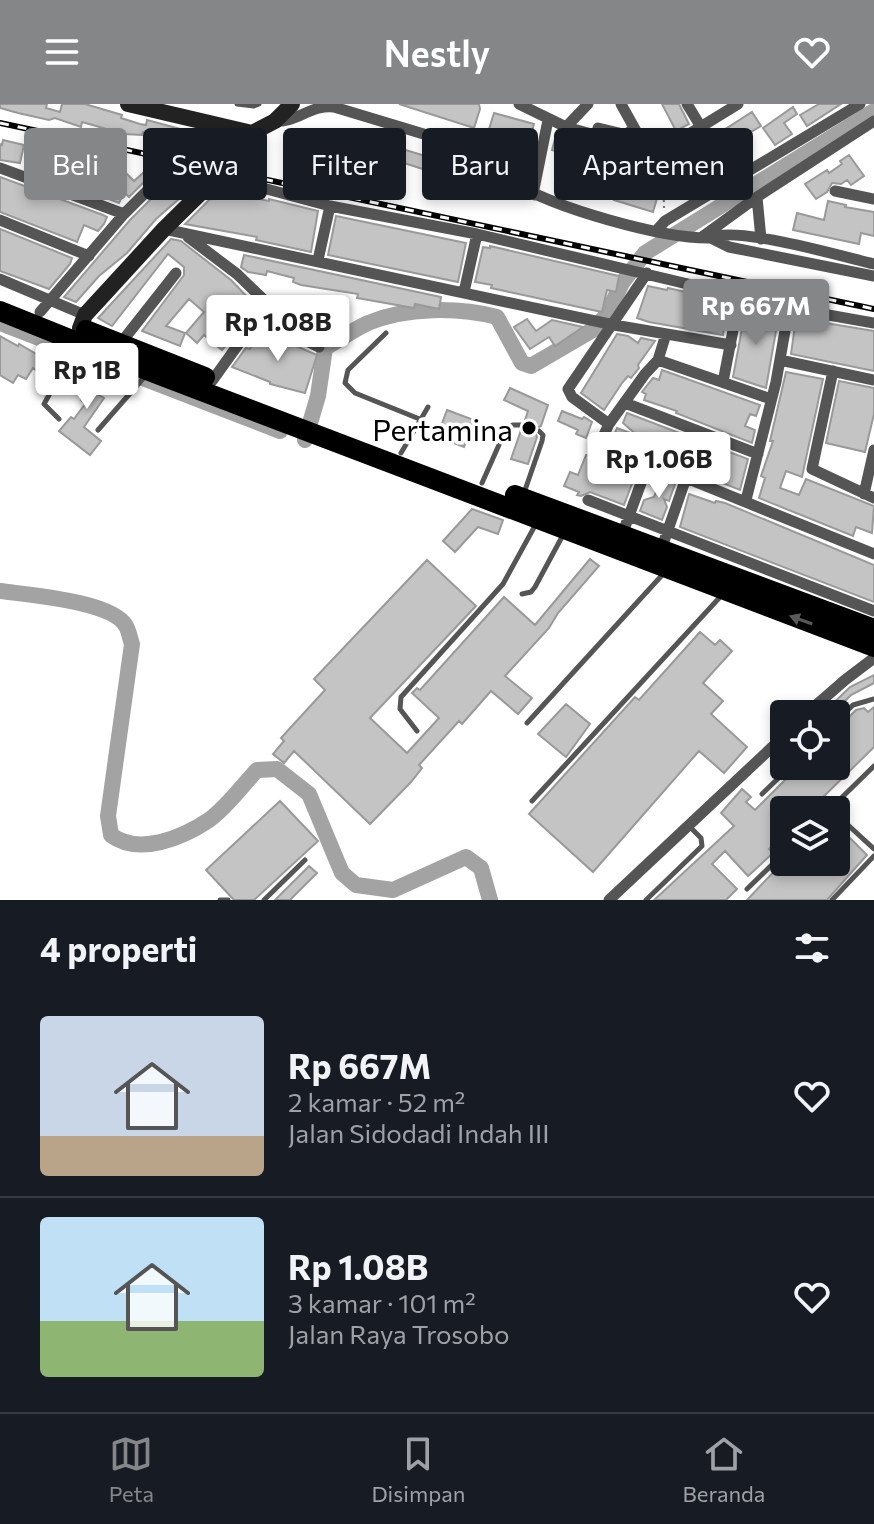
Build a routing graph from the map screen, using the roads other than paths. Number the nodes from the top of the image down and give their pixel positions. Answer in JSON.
{"nodes":[{"id":1,"x":128,"y":104,"type":"edge"},
{"id":2,"x":237,"y":104,"type":"edge"},
{"id":3,"x":259,"y":104,"type":"edge"},
{"id":4,"x":292,"y":104,"type":"edge"},
{"id":5,"x":519,"y":104,"type":"edge"},
{"id":6,"x":588,"y":104,"type":"edge"},
{"id":7,"x":621,"y":104,"type":"edge"},
{"id":8,"x":687,"y":104,"type":"edge"},
{"id":9,"x":738,"y":104,"type":"edge"},
{"id":10,"x":860,"y":104,"type":"edge"},
{"id":11,"x":190,"y":111,"type":"edge"},
{"id":12,"x":275,"y":121,"type":"junction"},
{"id":13,"x":874,"y":121,"type":"edge"},
{"id":14,"x":561,"y":123,"type":"junction"},
{"id":15,"x":701,"y":127,"type":"joint"},
{"id":16,"x":238,"y":128,"type":"edge"},
{"id":17,"x":262,"y":128,"type":"edge"},
{"id":18,"x":585,"y":128,"type":"edge"},
{"id":19,"x":630,"y":128,"type":"edge"},
{"id":20,"x":422,"y":134,"type":"edge"},
{"id":21,"x":0,"y":168,"type":"edge"},
{"id":22,"x":538,"y":179,"type":"edge"},
{"id":23,"x":267,"y":189,"type":"edge"},
{"id":24,"x":835,"y":191,"type":"dead end"},
{"id":25,"x":143,"y":195,"type":"edge"},
{"id":26,"x":538,"y":196,"type":"edge"},
{"id":27,"x":757,"y":197,"type":"junction"},
{"id":28,"x":873,"y":199,"type":"edge"},
{"id":29,"x":194,"y":200,"type":"edge"},
{"id":30,"x":330,"y":206,"type":"junction"},
{"id":31,"x":124,"y":214,"type":"junction"},
{"id":32,"x":0,"y":220,"type":"edge"},
{"id":33,"x":664,"y":228,"type":"junction"},
{"id":34,"x":164,"y":229,"type":"junction"},
{"id":35,"x":184,"y":234,"type":"junction"},
{"id":36,"x":477,"y":234,"type":"junction"},
{"id":37,"x":749,"y":237,"type":"junction"},
{"id":38,"x":700,"y":238,"type":"junction"},
{"id":39,"x":761,"y":239,"type":"junction"},
{"id":40,"x":240,"y":245,"type":"junction"},
{"id":41,"x":747,"y":251,"type":"junction"},
{"id":42,"x":89,"y":256,"type":"junction"},
{"id":43,"x":318,"y":260,"type":"junction"},
{"id":44,"x":874,"y":264,"type":"edge"},
{"id":45,"x":233,"y":271,"type":"junction"},
{"id":46,"x":637,"y":271,"type":"junction"},
{"id":47,"x":176,"y":273,"type":"dead end"},
{"id":48,"x":874,"y":276,"type":"edge"},
{"id":49,"x":0,"y":279,"type":"edge"},
{"id":50,"x":464,"y":292,"type":"junction"},
{"id":51,"x":740,"y":294,"type":"junction"},
{"id":52,"x":0,"y":296,"type":"edge"},
{"id":53,"x":45,"y":305,"type":"junction"},
{"id":54,"x":789,"y":308,"type":"junction"},
{"id":55,"x":0,"y":311,"type":"edge"},
{"id":56,"x":258,"y":317,"type":"junction"},
{"id":57,"x":604,"y":322,"type":"junction"},
{"id":58,"x":874,"y":323,"type":"edge"},
{"id":59,"x":386,"y":333,"type":"dead end"},
{"id":60,"x":666,"y":334,"type":"junction"},
{"id":61,"x":78,"y":337,"type":"junction"},
{"id":62,"x":120,"y":344,"type":"junction"},
{"id":63,"x":731,"y":345,"type":"junction"},
{"id":64,"x":319,"y":347,"type":"dead end"},
{"id":65,"x":658,"y":360,"type":"junction"},
{"id":66,"x":780,"y":360,"type":"junction"},
{"id":67,"x":833,"y":371,"type":"junction"},
{"id":68,"x":146,"y":376,"type":"junction"},
{"id":69,"x":874,"y":380,"type":"edge"},
{"id":70,"x":212,"y":381,"type":"junction"},
{"id":71,"x":723,"y":382,"type":"junction"},
{"id":72,"x":771,"y":399,"type":"junction"},
{"id":73,"x":625,"y":403,"type":"junction"},
{"id":74,"x":428,"y":407,"type":"dead end"},
{"id":75,"x":59,"y":419,"type":"dead end"},
{"id":76,"x":422,"y":420,"type":"junction"},
{"id":77,"x":609,"y":424,"type":"junction"},
{"id":78,"x":312,"y":425,"type":"junction"},
{"id":79,"x":523,"y":425,"type":"dead end"},
{"id":80,"x":98,"y":430,"type":"dead end"},
{"id":81,"x":539,"y":431,"type":"dead end"},
{"id":82,"x":874,"y":450,"type":"edge"},
{"id":83,"x":401,"y":453,"type":"junction"},
{"id":84,"x":758,"y":454,"type":"junction"},
{"id":85,"x":648,"y":464,"type":"junction"},
{"id":86,"x":686,"y":478,"type":"junction"},
{"id":87,"x":482,"y":483,"type":"junction"},
{"id":88,"x":869,"y":496,"type":"edge"},
{"id":89,"x":522,"y":498,"type":"junction"},
{"id":90,"x":588,"y":500,"type":"dead end"},
{"id":91,"x":746,"y":500,"type":"junction"},
{"id":92,"x":538,"y":519,"type":"junction"},
{"id":93,"x":626,"y":526,"type":"junction"},
{"id":94,"x":565,"y":530,"type":"junction"},
{"id":95,"x":666,"y":550,"type":"junction"},
{"id":96,"x":874,"y":554,"type":"edge"},
{"id":97,"x":725,"y":592,"type":"junction"},
{"id":98,"x":522,"y":594,"type":"dead end"},
{"id":99,"x":874,"y":611,"type":"edge"},
{"id":100,"x":874,"y":629,"type":"edge"},
{"id":101,"x":874,"y":647,"type":"edge"},
{"id":102,"x":874,"y":658,"type":"edge"},
{"id":103,"x":874,"y":699,"type":"edge"},
{"id":104,"x":822,"y":700,"type":"edge"},
{"id":105,"x":850,"y":708,"type":"edge"},
{"id":106,"x":527,"y":723,"type":"dead end"},
{"id":107,"x":417,"y":731,"type":"dead end"},
{"id":108,"x":770,"y":750,"type":"edge"},
{"id":109,"x":874,"y":766,"type":"edge"},
{"id":110,"x":776,"y":780,"type":"edge"},
{"id":111,"x":762,"y":794,"type":"dead end"},
{"id":112,"x":844,"y":796,"type":"edge"},
{"id":113,"x":532,"y":801,"type":"dead end"},
{"id":114,"x":690,"y":827,"type":"junction"},
{"id":115,"x":850,"y":827,"type":"edge"},
{"id":116,"x":874,"y":849,"type":"edge"},
{"id":117,"x":874,"y":856,"type":"edge"},
{"id":118,"x":305,"y":860,"type":"dead end"},
{"id":119,"x":770,"y":867,"type":"edge"},
{"id":120,"x":747,"y":889,"type":"dead end"},
{"id":121,"x":220,"y":900,"type":"edge"},
{"id":122,"x":228,"y":900,"type":"edge"},
{"id":123,"x":264,"y":900,"type":"edge"},
{"id":124,"x":609,"y":900,"type":"edge"},
{"id":125,"x":646,"y":900,"type":"edge"},
{"id":126,"x":832,"y":900,"type":"edge"}],
"edges":[{"from":1,"to":11,"type":"street"},
{"from":2,"to":3,"type":"lane"},
{"from":4,"to":12,"type":"street"},
{"from":5,"to":14,"type":"street"},
{"from":6,"to":14,"type":"street"},
{"from":7,"to":19,"type":"street"},
{"from":8,"to":15,"type":"street"},
{"from":9,"to":15,"type":"street"},
{"from":10,"to":33,"type":"street"},
{"from":11,"to":16,"type":"street"},
{"from":12,"to":17,"type":"street"},
{"from":12,"to":20,"type":"street"},
{"from":13,"to":27,"type":"street"},
{"from":14,"to":18,"type":"street"},
{"from":14,"to":22,"type":"street"},
{"from":21,"to":31,"type":"street"},
{"from":23,"to":30,"type":"street"},
{"from":24,"to":28,"type":"street"},
{"from":25,"to":31,"type":"street"},
{"from":26,"to":33,"type":"street"},
{"from":27,"to":38,"type":"street"},
{"from":27,"to":39,"type":"street"},
{"from":29,"to":34,"type":"street"},
{"from":30,"to":36,"type":"street"},
{"from":30,"to":43,"type":"street"},
{"from":31,"to":42,"type":"street"},
{"from":32,"to":42,"type":"street"},
{"from":33,"to":38,"type":"street"},
{"from":34,"to":35,"type":"street"},
{"from":34,"to":61,"type":"street"},
{"from":35,"to":40,"type":"street"},
{"from":35,"to":45,"type":"street"},
{"from":36,"to":46,"type":"street"},
{"from":36,"to":50,"type":"street"},
{"from":37,"to":38,"type":"street"},
{"from":37,"to":39,"type":"street"},
{"from":37,"to":41,"type":"street"},
{"from":38,"to":41,"type":"street"},
{"from":39,"to":44,"type":"street"},
{"from":40,"to":43,"type":"street"},
{"from":40,"to":45,"type":"street"},
{"from":41,"to":48,"type":"street"},
{"from":42,"to":53,"type":"street"},
{"from":43,"to":50,"type":"street"},
{"from":45,"to":56,"type":"street"},
{"from":46,"to":51,"type":"street"},
{"from":46,"to":57,"type":"street"},
{"from":47,"to":62,"type":"street"},
{"from":49,"to":53,"type":"street"},
{"from":50,"to":57,"type":"street"},
{"from":51,"to":54,"type":"street"},
{"from":51,"to":63,"type":"street"},
{"from":52,"to":53,"type":"highway"},
{"from":53,"to":61,"type":"highway"},
{"from":54,"to":58,"type":"street"},
{"from":54,"to":66,"type":"street"},
{"from":55,"to":61,"type":"highway"},
{"from":56,"to":64,"type":"street"},
{"from":56,"to":70,"type":"street"},
{"from":57,"to":60,"type":"street"},
{"from":57,"to":77,"type":"street"},
{"from":59,"to":76,"type":"lane"},
{"from":60,"to":63,"type":"street"},
{"from":60,"to":65,"type":"street"},
{"from":61,"to":62,"type":"highway"},
{"from":61,"to":68,"type":"highway"},
{"from":61,"to":75,"type":"lane"},
{"from":62,"to":70,"type":"highway"},
{"from":63,"to":71,"type":"street"},
{"from":65,"to":71,"type":"street"},
{"from":65,"to":73,"type":"street"},
{"from":66,"to":67,"type":"street"},
{"from":66,"to":72,"type":"street"},
{"from":67,"to":69,"type":"street"},
{"from":67,"to":88,"type":"street"},
{"from":68,"to":78,"type":"highway"},
{"from":68,"to":80,"type":"lane"},
{"from":70,"to":78,"type":"highway"},
{"from":71,"to":72,"type":"street"},
{"from":72,"to":84,"type":"street"},
{"from":73,"to":77,"type":"street"},
{"from":73,"to":84,"type":"street"},
{"from":74,"to":76,"type":"lane"},
{"from":76,"to":83,"type":"lane"},
{"from":77,"to":85,"type":"street"},
{"from":78,"to":83,"type":"highway"},
{"from":78,"to":92,"type":"highway"},
{"from":79,"to":87,"type":"lane"},
{"from":81,"to":89,"type":"lane"},
{"from":82,"to":88,"type":"street"},
{"from":83,"to":87,"type":"highway"},
{"from":84,"to":91,"type":"street"},
{"from":85,"to":86,"type":"street"},
{"from":85,"to":93,"type":"street"},
{"from":86,"to":91,"type":"street"},
{"from":86,"to":95,"type":"street"},
{"from":87,"to":89,"type":"highway"},
{"from":89,"to":93,"type":"highway"},
{"from":90,"to":93,"type":"street"},
{"from":91,"to":96,"type":"street"},
{"from":92,"to":94,"type":"highway"},
{"from":92,"to":107,"type":"lane"},
{"from":93,"to":95,"type":"highway"},
{"from":94,"to":95,"type":"highway"},
{"from":94,"to":98,"type":"lane"},
{"from":95,"to":97,"type":"highway"},
{"from":95,"to":99,"type":"street"},
{"from":95,"to":100,"type":"highway"},
{"from":95,"to":106,"type":"lane"},
{"from":101,"to":97,"type":"highway","one_way":true},
{"from":97,"to":113,"type":"lane"},
{"from":102,"to":104,"type":"street"},
{"from":103,"to":105,"type":"lane"},
{"from":108,"to":114,"type":"street"},
{"from":109,"to":112,"type":"lane"},
{"from":110,"to":111,"type":"lane"},
{"from":114,"to":124,"type":"street"},
{"from":114,"to":125,"type":"lane"},
{"from":115,"to":116,"type":"lane"},
{"from":117,"to":126,"type":"lane"},
{"from":118,"to":123,"type":"lane"},
{"from":119,"to":120,"type":"lane"},
{"from":121,"to":122,"type":"lane"}]}
